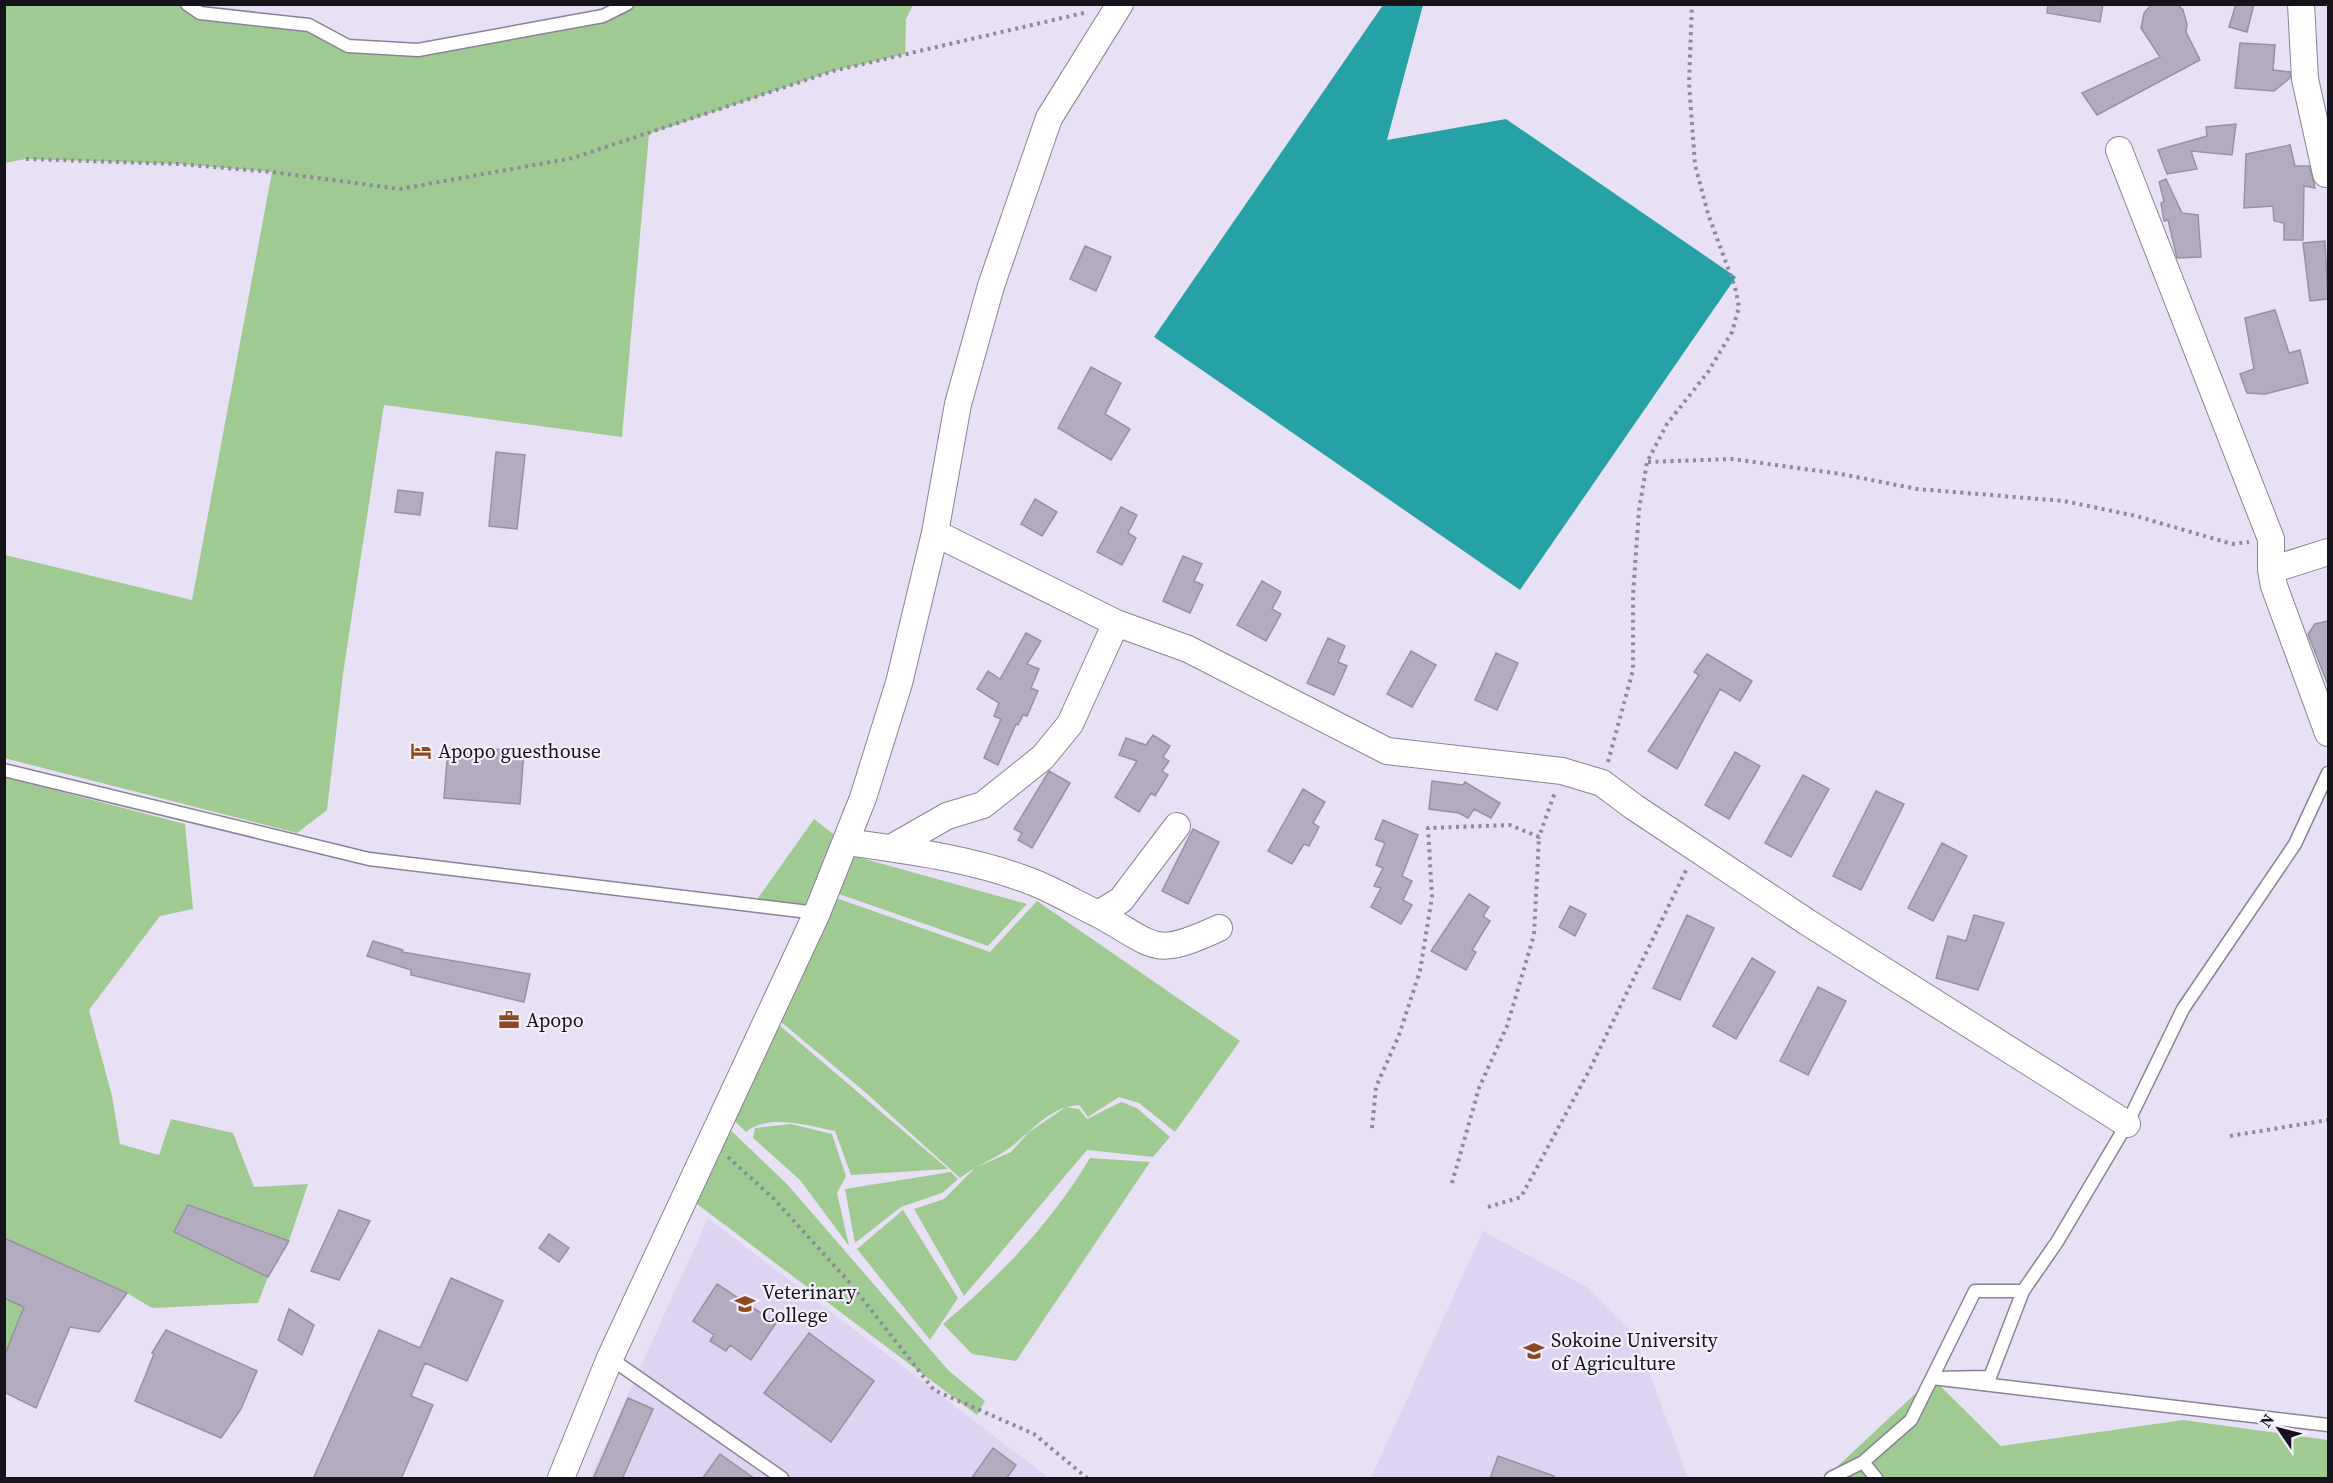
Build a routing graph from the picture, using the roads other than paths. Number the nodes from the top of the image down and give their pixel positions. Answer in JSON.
{"nodes":[{"id":1,"x":187,"y":4,"type":"edge"},
{"id":2,"x":627,"y":4,"type":"edge"},
{"id":3,"x":2301,"y":4,"type":"edge"},
{"id":4,"x":1119,"y":5,"type":"edge"},
{"id":5,"x":2119,"y":150,"type":"dead end"},
{"id":6,"x":2326,"y":174,"type":"dead end"},
{"id":7,"x":935,"y":534,"type":"junction"},
{"id":8,"x":2328,"y":552,"type":"edge"},
{"id":9,"x":2271,"y":570,"type":"junction"},
{"id":10,"x":1116,"y":623,"type":"junction"},
{"id":11,"x":2328,"y":733,"type":"edge"},
{"id":12,"x":4,"y":770,"type":"edge"},
{"id":13,"x":2328,"y":773,"type":"edge"},
{"id":14,"x":1177,"y":826,"type":"dead end"},
{"id":15,"x":846,"y":842,"type":"junction"},
{"id":16,"x":891,"y":849,"type":"junction"},
{"id":17,"x":817,"y":914,"type":"junction"},
{"id":18,"x":1098,"y":914,"type":"junction"},
{"id":19,"x":1219,"y":928,"type":"dead end"},
{"id":20,"x":2127,"y":1124,"type":"junction"},
{"id":21,"x":2023,"y":1291,"type":"junction"},
{"id":22,"x":610,"y":1358,"type":"junction"},
{"id":23,"x":1932,"y":1378,"type":"junction"},
{"id":24,"x":2328,"y":1425,"type":"edge"},
{"id":25,"x":1863,"y":1462,"type":"junction"},
{"id":26,"x":561,"y":1479,"type":"edge"},
{"id":27,"x":782,"y":1479,"type":"edge"},
{"id":28,"x":1831,"y":1479,"type":"edge"},
{"id":29,"x":1876,"y":1479,"type":"edge"}],
"edges":[{"from":1,"to":2,"type":"lane"},
{"from":3,"to":6,"type":"street"},
{"from":4,"to":7,"type":"street"},
{"from":5,"to":9,"type":"street"},
{"from":7,"to":10,"type":"street"},
{"from":7,"to":15,"type":"street"},
{"from":8,"to":9,"type":"street"},
{"from":9,"to":11,"type":"street"},
{"from":10,"to":16,"type":"street"},
{"from":10,"to":20,"type":"street"},
{"from":12,"to":17,"type":"lane"},
{"from":13,"to":20,"type":"lane"},
{"from":14,"to":18,"type":"street"},
{"from":15,"to":16,"type":"street"},
{"from":15,"to":17,"type":"street"},
{"from":16,"to":18,"type":"street"},
{"from":17,"to":22,"type":"street"},
{"from":18,"to":19,"type":"street"},
{"from":20,"to":21,"type":"lane"},
{"from":21,"to":23,"type":"lane"},
{"from":21,"to":23,"type":"lane"},
{"from":22,"to":26,"type":"street"},
{"from":22,"to":27,"type":"lane"},
{"from":23,"to":24,"type":"lane"},
{"from":23,"to":25,"type":"lane"},
{"from":25,"to":28,"type":"lane"},
{"from":25,"to":29,"type":"lane"}]}
